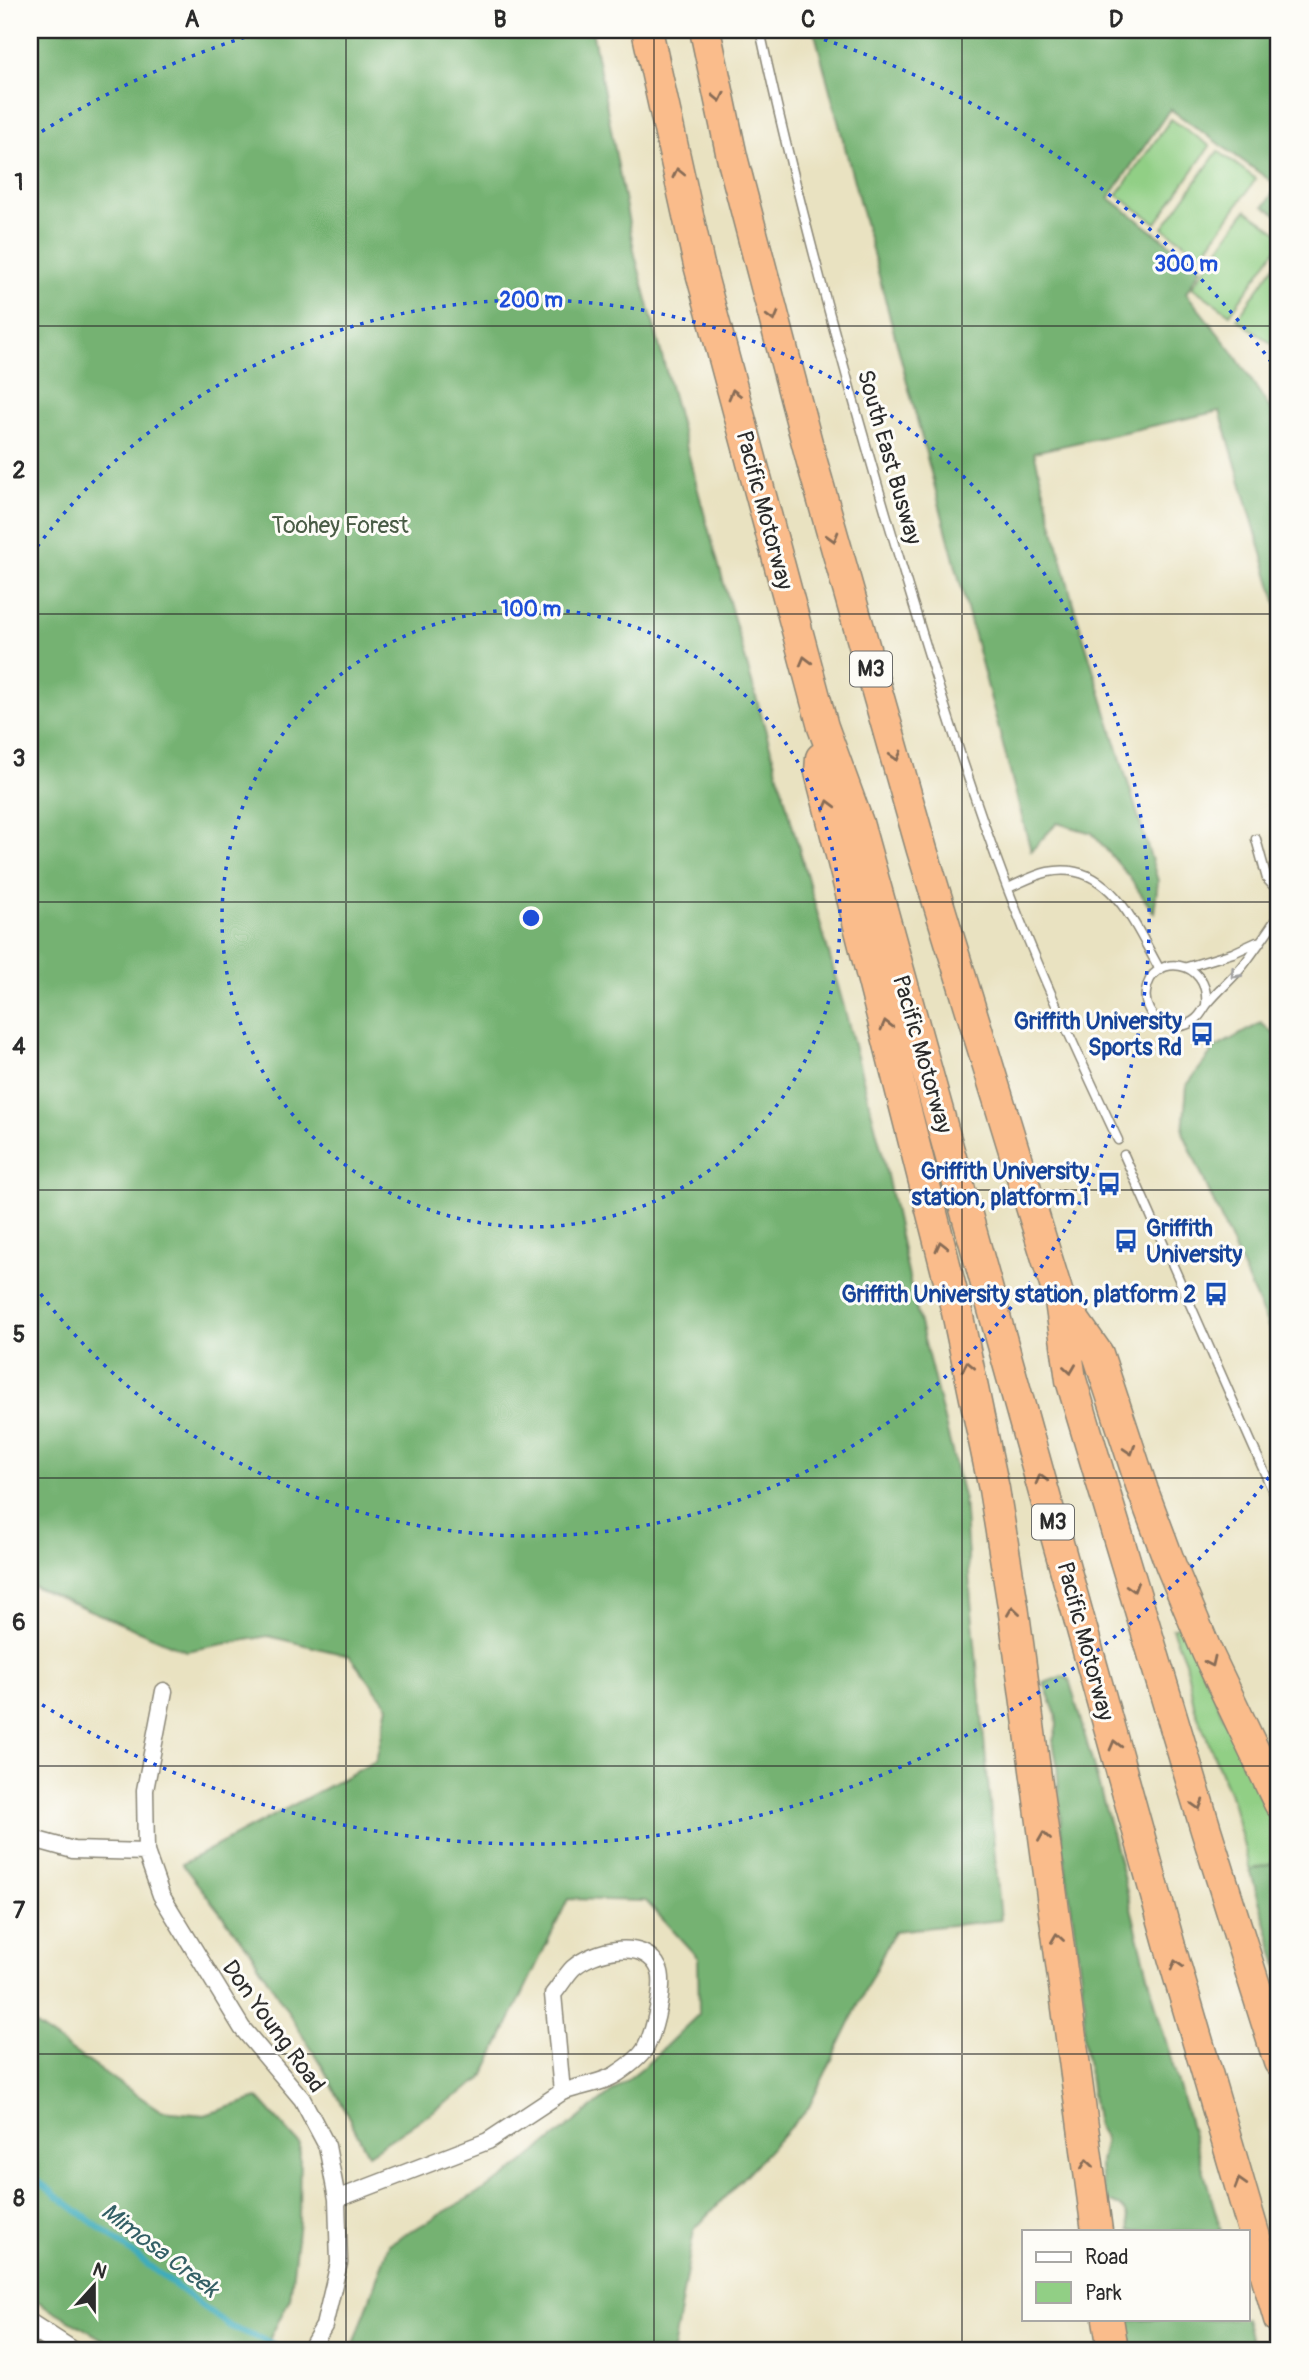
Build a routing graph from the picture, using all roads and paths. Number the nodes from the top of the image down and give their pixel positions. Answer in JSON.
{"nodes":[{"id":1,"x":647,"y":30,"type":"edge"},
{"id":2,"x":705,"y":30,"type":"edge"},
{"id":3,"x":760,"y":30,"type":"edge"},
{"id":4,"x":823,"y":727,"type":"junction"},
{"id":5,"x":1256,"y":839,"type":"dead end"},
{"id":6,"x":1008,"y":888,"type":"junction"},
{"id":7,"x":1279,"y":892,"type":"edge"},
{"id":8,"x":1279,"y":915,"type":"edge"},
{"id":9,"x":1260,"y":941,"type":"junction"},
{"id":10,"x":1187,"y":967,"type":"junction"},
{"id":11,"x":1160,"y":970,"type":"junction"},
{"id":12,"x":1206,"y":1005,"type":"junction"},
{"id":13,"x":1118,"y":1140,"type":"dead end"},
{"id":14,"x":1125,"y":1155,"type":"dead end"},
{"id":15,"x":1060,"y":1301,"type":"junction"},
{"id":16,"x":1279,"y":1505,"type":"edge"},
{"id":17,"x":164,"y":1691,"type":"dead end"},
{"id":18,"x":1279,"y":1803,"type":"edge"},
{"id":19,"x":30,"y":1838,"type":"edge"},
{"id":20,"x":146,"y":1852,"type":"junction"},
{"id":21,"x":1279,"y":2062,"type":"edge"},
{"id":22,"x":562,"y":2092,"type":"junction"},
{"id":23,"x":337,"y":2199,"type":"junction"},
{"id":24,"x":1097,"y":2230,"type":"edge"},
{"id":25,"x":1279,"y":2319,"type":"edge"},
{"id":26,"x":1108,"y":2320,"type":"edge"},
{"id":27,"x":30,"y":2325,"type":"edge"},
{"id":28,"x":30,"y":2333,"type":"edge"},
{"id":29,"x":48,"y":2350,"type":"edge"},
{"id":30,"x":69,"y":2350,"type":"edge"},
{"id":31,"x":310,"y":2350,"type":"edge"},
{"id":32,"x":1113,"y":2350,"type":"edge"}],
"edges":[{"from":4,"to":1,"type":"highway","name":"Pacific Motorway","number":"M3","one_way":true},
{"from":2,"to":15,"type":"highway","number":"M3","one_way":true},
{"from":3,"to":6,"type":"lane","name":"South East Busway"},
{"from":24,"to":4,"type":"highway","one_way":true},
{"from":25,"to":4,"type":"highway","name":"Pacific Motorway","number":"M3","one_way":true},
{"from":5,"to":7,"type":"lane"},
{"from":6,"to":11,"type":"lane"},
{"from":6,"to":13,"type":"lane","name":"South East Busway"},
{"from":8,"to":9,"type":"lane"},
{"from":9,"to":10,"type":"lane"},
{"from":9,"to":12,"type":"lane","one_way":true},
{"from":10,"to":11,"type":"lane"},
{"from":10,"to":12,"type":"lane"},
{"from":11,"to":12,"type":"lane"},
{"from":14,"to":16,"type":"lane"},
{"from":15,"to":18,"type":"highway","one_way":true},
{"from":15,"to":21,"type":"highway","number":"M3","one_way":true},
{"from":17,"to":20,"type":"street","name":"Don Young Road"},
{"from":19,"to":20,"type":"street"},
{"from":20,"to":23,"type":"street","name":"Don Young Road"},
{"from":22,"to":22,"type":"street"},
{"from":22,"to":23,"type":"street"},
{"from":23,"to":31,"type":"street","name":"Don Young Road"},
{"from":26,"to":32,"type":"highway"},
{"from":27,"to":30,"type":"street"},
{"from":28,"to":29,"type":"street"}]}
